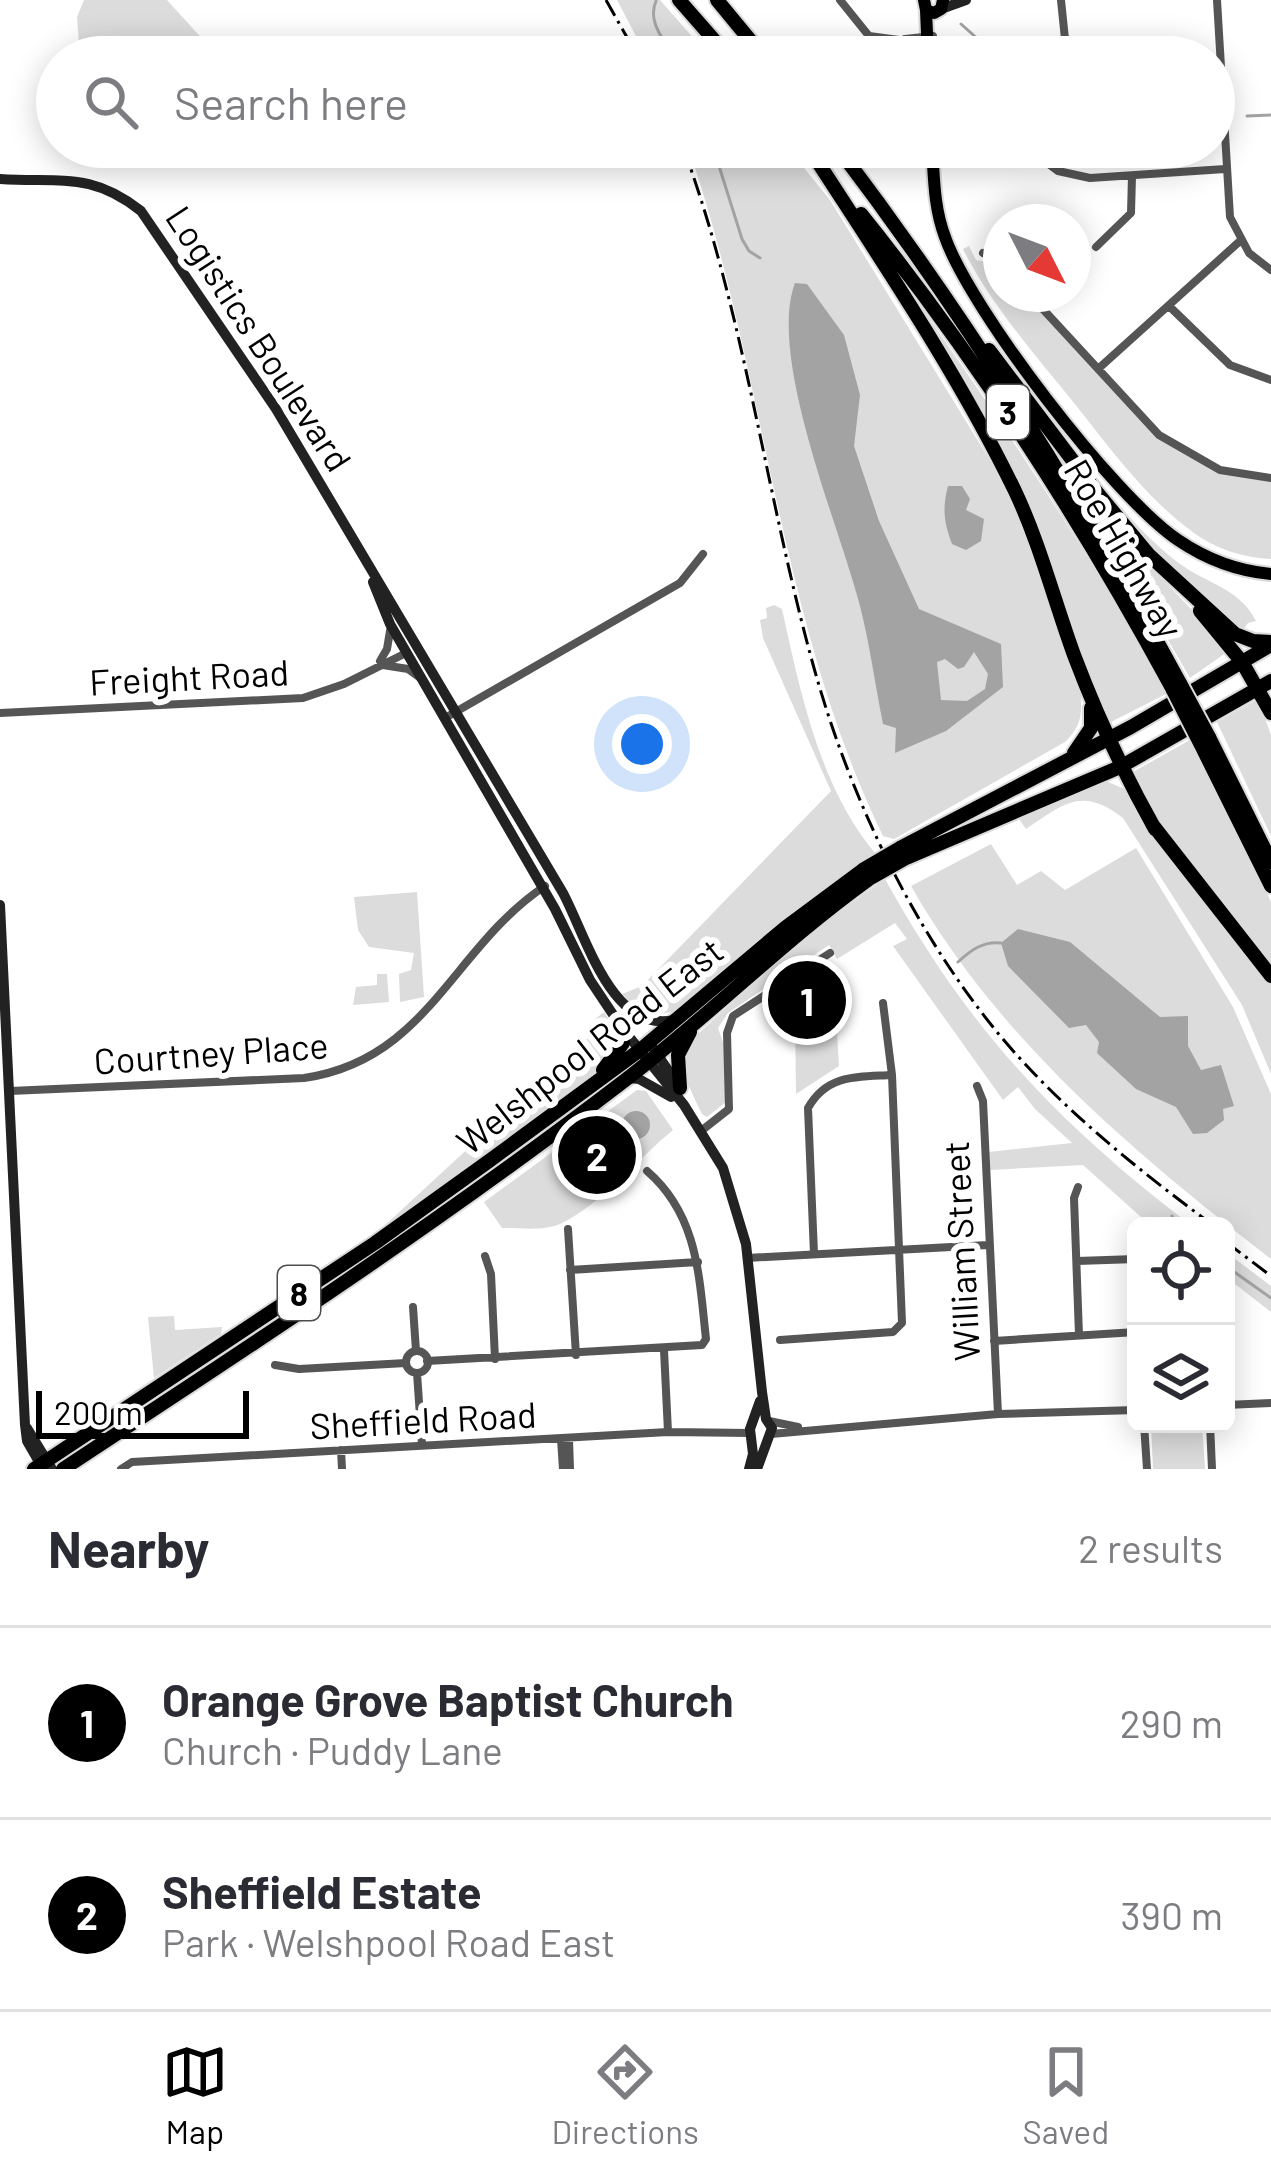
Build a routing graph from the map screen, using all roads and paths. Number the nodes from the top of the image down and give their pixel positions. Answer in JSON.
{"nodes":[{"id":1,"x":679,"y":0,"type":"edge"},
{"id":2,"x":717,"y":0,"type":"edge"},
{"id":3,"x":840,"y":0,"type":"edge"},
{"id":4,"x":966,"y":0,"type":"edge"},
{"id":5,"x":1061,"y":0,"type":"edge"},
{"id":6,"x":1217,"y":0,"type":"edge"},
{"id":7,"x":934,"y":6,"type":"edge"},
{"id":8,"x":711,"y":36,"type":"edge"},
{"id":9,"x":747,"y":36,"type":"edge"},
{"id":10,"x":869,"y":36,"type":"edge"},
{"id":11,"x":932,"y":36,"type":"edge"},
{"id":12,"x":1065,"y":36,"type":"edge"},
{"id":13,"x":1219,"y":36,"type":"edge"},
{"id":14,"x":822,"y":168,"type":"edge"},
{"id":15,"x":824,"y":168,"type":"edge"},
{"id":16,"x":852,"y":168,"type":"edge"},
{"id":17,"x":936,"y":168,"type":"edge"},
{"id":18,"x":1055,"y":168,"type":"edge"},
{"id":19,"x":1225,"y":169,"type":"joint"},
{"id":20,"x":1132,"y":176,"type":"junction"},
{"id":21,"x":0,"y":183,"type":"edge"},
{"id":22,"x":1240,"y":241,"type":"junction"},
{"id":23,"x":1096,"y":247,"type":"dead end"},
{"id":24,"x":927,"y":269,"type":"junction"},
{"id":25,"x":1271,"y":271,"type":"edge"},
{"id":26,"x":1169,"y":306,"type":"junction"},
{"id":27,"x":1046,"y":312,"type":"edge"},
{"id":28,"x":1098,"y":368,"type":"junction"},
{"id":29,"x":1271,"y":380,"type":"edge"},
{"id":30,"x":1271,"y":478,"type":"edge"},
{"id":31,"x":360,"y":551,"type":"junction"},
{"id":32,"x":703,"y":554,"type":"dead end"},
{"id":33,"x":1271,"y":570,"type":"edge"},
{"id":34,"x":1191,"y":597,"type":"junction"},
{"id":35,"x":391,"y":625,"type":"junction"},
{"id":36,"x":1271,"y":643,"type":"edge"},
{"id":37,"x":412,"y":650,"type":"junction"},
{"id":38,"x":1242,"y":662,"type":"junction"},
{"id":39,"x":375,"y":667,"type":"junction"},
{"id":40,"x":1265,"y":684,"type":"edge"},
{"id":41,"x":428,"y":688,"type":"junction"},
{"id":42,"x":1182,"y":689,"type":"junction"},
{"id":43,"x":1091,"y":700,"type":"junction"},
{"id":44,"x":0,"y":713,"type":"edge"},
{"id":45,"x":1271,"y":713,"type":"edge"},
{"id":46,"x":450,"y":715,"type":"junction"},
{"id":47,"x":1108,"y":740,"type":"junction"},
{"id":48,"x":1205,"y":740,"type":"junction"},
{"id":49,"x":1067,"y":761,"type":"junction"},
{"id":50,"x":1120,"y":767,"type":"junction"},
{"id":51,"x":1083,"y":782,"type":"junction"},
{"id":52,"x":1155,"y":829,"type":"junction"},
{"id":53,"x":903,"y":853,"type":"junction"},
{"id":54,"x":1271,"y":862,"type":"edge"},
{"id":55,"x":867,"y":874,"type":"junction"},
{"id":56,"x":555,"y":880,"type":"junction"},
{"id":57,"x":1271,"y":886,"type":"edge"},
{"id":58,"x":542,"y":888,"type":"junction"},
{"id":59,"x":0,"y":905,"type":"edge"},
{"id":60,"x":830,"y":953,"type":"dead end"},
{"id":61,"x":1271,"y":976,"type":"edge"},
{"id":62,"x":883,"y":1003,"type":"dead end"},
{"id":63,"x":678,"y":1019,"type":"junction"},
{"id":64,"x":617,"y":1021,"type":"junction"},
{"id":65,"x":696,"y":1022,"type":"junction"},
{"id":66,"x":649,"y":1052,"type":"junction"},
{"id":67,"x":892,"y":1075,"type":"junction"},
{"id":68,"x":628,"y":1078,"type":"junction"},
{"id":69,"x":977,"y":1086,"type":"dead end"},
{"id":70,"x":10,"y":1091,"type":"junction"},
{"id":71,"x":681,"y":1098,"type":"junction"},
{"id":72,"x":701,"y":1131,"type":"junction"},
{"id":73,"x":526,"y":1134,"type":"junction"},
{"id":74,"x":647,"y":1171,"type":"dead end"},
{"id":75,"x":1078,"y":1187,"type":"dead end"},
{"id":76,"x":568,"y":1229,"type":"dead end"},
{"id":77,"x":988,"y":1245,"type":"junction"},
{"id":78,"x":898,"y":1248,"type":"junction"},
{"id":79,"x":814,"y":1254,"type":"junction"},
{"id":80,"x":485,"y":1256,"type":"dead end"},
{"id":81,"x":747,"y":1258,"type":"junction"},
{"id":82,"x":1127,"y":1259,"type":"edge"},
{"id":83,"x":1077,"y":1261,"type":"junction"},
{"id":84,"x":698,"y":1262,"type":"junction"},
{"id":85,"x":570,"y":1270,"type":"junction"},
{"id":86,"x":413,"y":1306,"type":"dead end"},
{"id":87,"x":1127,"y":1332,"type":"edge"},
{"id":88,"x":1079,"y":1335,"type":"junction"},
{"id":89,"x":780,"y":1340,"type":"dead end"},
{"id":90,"x":994,"y":1341,"type":"junction"},
{"id":91,"x":664,"y":1350,"type":"junction"},
{"id":92,"x":416,"y":1351,"type":"junction"},
{"id":93,"x":575,"y":1355,"type":"junction"},
{"id":94,"x":495,"y":1359,"type":"junction"},
{"id":95,"x":427,"y":1361,"type":"junction"},
{"id":96,"x":406,"y":1363,"type":"junction"},
{"id":97,"x":275,"y":1366,"type":"dead end"},
{"id":98,"x":417,"y":1372,"type":"junction"},
{"id":99,"x":1271,"y":1403,"type":"edge"},
{"id":100,"x":1235,"y":1405,"type":"edge"},
{"id":101,"x":1127,"y":1410,"type":"edge"},
{"id":102,"x":998,"y":1414,"type":"junction"},
{"id":103,"x":760,"y":1429,"type":"junction"},
{"id":104,"x":668,"y":1432,"type":"junction"},
{"id":105,"x":1145,"y":1433,"type":"edge"},
{"id":106,"x":1210,"y":1433,"type":"edge"},
{"id":107,"x":565,"y":1439,"type":"junction"},
{"id":108,"x":422,"y":1445,"type":"junction"},
{"id":109,"x":341,"y":1450,"type":"junction"},
{"id":110,"x":43,"y":1466,"type":"edge"},
{"id":111,"x":63,"y":1469,"type":"edge"},
{"id":112,"x":121,"y":1469,"type":"edge"},
{"id":113,"x":341,"y":1469,"type":"edge"},
{"id":114,"x":567,"y":1469,"type":"edge"},
{"id":115,"x":753,"y":1469,"type":"edge"},
{"id":116,"x":1147,"y":1469,"type":"edge"},
{"id":117,"x":1212,"y":1469,"type":"edge"}],
"edges":[{"from":1,"to":8,"type":"highway"},
{"from":2,"to":9,"type":"highway"},
{"from":3,"to":10,"type":"street"},
{"from":4,"to":7,"type":"street"},
{"from":5,"to":12,"type":"street"},
{"from":6,"to":13,"type":"street"},
{"from":7,"to":11,"type":"main road"},
{"from":14,"to":43,"type":"highway"},
{"from":15,"to":42,"type":"highway","name":"Roe Highway","number":"3"},
{"from":16,"to":24,"type":"highway","name":"Roe Highway","number":"3"},
{"from":17,"to":33,"type":"main road"},
{"from":18,"to":20,"type":"street"},
{"from":19,"to":20,"type":"street"},
{"from":19,"to":22,"type":"street"},
{"from":20,"to":23,"type":"street"},
{"from":21,"to":31,"type":"street","name":"Logistics Boulevard"},
{"from":22,"to":25,"type":"street"},
{"from":22,"to":26,"type":"street"},
{"from":24,"to":34,"type":"highway"},
{"from":24,"to":42,"type":"highway","name":"Roe Highway","number":"3"},
{"from":26,"to":28,"type":"street"},
{"from":26,"to":29,"type":"street"},
{"from":27,"to":28,"type":"street"},
{"from":28,"to":30,"type":"street"},
{"from":31,"to":35,"type":"street","name":"Logistics Boulevard"},
{"from":31,"to":37,"type":"street","name":"Logistics Boulevard"},
{"from":32,"to":46,"type":"street"},
{"from":34,"to":36,"type":"highway"},
{"from":34,"to":38,"type":"highway"},
{"from":35,"to":37,"type":"street","name":"Logistics Boulevard"},
{"from":35,"to":39,"type":"street"},
{"from":36,"to":38,"type":"highway","number":"8"},
{"from":37,"to":39,"type":"street","name":"Freight Road"},
{"from":37,"to":41,"type":"street","name":"Logistics Boulevard"},
{"from":37,"to":46,"type":"street","name":"Logistics Boulevard"},
{"from":38,"to":40,"type":"highway"},
{"from":38,"to":42,"type":"highway","number":"8"},
{"from":39,"to":41,"type":"street"},
{"from":39,"to":44,"type":"street","name":"Freight Road"},
{"from":40,"to":45,"type":"highway"},
{"from":40,"to":50,"type":"highway","name":"Welshpool Road East","number":"8"},
{"from":41,"to":46,"type":"street","name":"Logistics Boulevard"},
{"from":42,"to":47,"type":"highway","name":"Welshpool Road East","number":"8"},
{"from":42,"to":48,"type":"highway","name":"Roe Highway","number":"3","bridge":true},
{"from":43,"to":47,"type":"highway"},
{"from":43,"to":49,"type":"highway"},
{"from":46,"to":56,"type":"street","name":"Logistics Boulevard"},
{"from":46,"to":58,"type":"street","name":"Logistics Boulevard"},
{"from":47,"to":49,"type":"highway","name":"Welshpool Road East","number":"8"},
{"from":47,"to":50,"type":"highway"},
{"from":48,"to":54,"type":"highway","name":"Roe Highway","number":"3"},
{"from":48,"to":57,"type":"highway","name":"Roe Highway","number":"3"},
{"from":49,"to":53,"type":"highway","name":"Welshpool Road East","number":"8"},
{"from":50,"to":51,"type":"highway","name":"Welshpool Road East","number":"8"},
{"from":50,"to":52,"type":"highway"},
{"from":51,"to":52,"type":"highway"},
{"from":51,"to":53,"type":"highway","name":"Welshpool Road East","number":"8"},
{"from":52,"to":61,"type":"highway"},
{"from":53,"to":55,"type":"highway","name":"Welshpool Road East","number":"8","bridge":true},
{"from":55,"to":63,"type":"highway","name":"Welshpool Road East","number":"8"},
{"from":55,"to":65,"type":"highway","name":"Welshpool Road East","number":"8"},
{"from":56,"to":58,"type":"street","name":"Courtney Place"},
{"from":56,"to":63,"type":"street","name":"Logistics Boulevard"},
{"from":58,"to":64,"type":"street","name":"Logistics Boulevard"},
{"from":58,"to":70,"type":"street","name":"Courtney Place"},
{"from":59,"to":70,"type":"street"},
{"from":60,"to":72,"type":"street"},
{"from":62,"to":67,"type":"street"},
{"from":63,"to":66,"type":"highway","name":"Welshpool Road East","number":"8"},
{"from":64,"to":66,"type":"street","name":"Logistics Boulevard"},
{"from":64,"to":73,"type":"highway","number":"8"},
{"from":65,"to":66,"type":"highway","name":"Welshpool Road East","number":"8"},
{"from":65,"to":71,"type":"highway"},
{"from":66,"to":68,"type":"highway","name":"Welshpool Road East","number":"8"},
{"from":66,"to":71,"type":"street","name":"Logistics Boulevard"},
{"from":66,"to":73,"type":"highway","name":"Welshpool Road East","number":"8"},
{"from":67,"to":78,"type":"street"},
{"from":67,"to":79,"type":"street"},
{"from":68,"to":71,"type":"street"},
{"from":68,"to":111,"type":"highway","name":"Welshpool Road East","number":"8"},
{"from":69,"to":77,"type":"street","name":"William Street"},
{"from":70,"to":110,"type":"street"},
{"from":71,"to":72,"type":"street","name":"Logistics Boulevard"},
{"from":72,"to":81,"type":"street","name":"Logistics Boulevard"},
{"from":73,"to":110,"type":"highway","name":"Welshpool Road East","number":"8"},
{"from":74,"to":84,"type":"street"},
{"from":75,"to":83,"type":"street"},
{"from":76,"to":85,"type":"street"},
{"from":77,"to":78,"type":"street"},
{"from":77,"to":90,"type":"street","name":"William Street"},
{"from":78,"to":79,"type":"street"},
{"from":78,"to":89,"type":"street"},
{"from":79,"to":81,"type":"street"},
{"from":80,"to":94,"type":"street"},
{"from":81,"to":103,"type":"street","name":"Logistics Boulevard"},
{"from":82,"to":83,"type":"street"},
{"from":83,"to":88,"type":"street"},
{"from":84,"to":85,"type":"street"},
{"from":84,"to":91,"type":"street"},
{"from":85,"to":93,"type":"street"},
{"from":86,"to":92,"type":"street"},
{"from":87,"to":88,"type":"street"},
{"from":88,"to":90,"type":"street"},
{"from":90,"to":102,"type":"street","name":"William Street"},
{"from":91,"to":93,"type":"street"},
{"from":91,"to":104,"type":"street"},
{"from":92,"to":95,"type":"street"},
{"from":92,"to":96,"type":"street"},
{"from":93,"to":94,"type":"street"},
{"from":94,"to":95,"type":"street"},
{"from":95,"to":98,"type":"street"},
{"from":96,"to":97,"type":"street"},
{"from":96,"to":98,"type":"street"},
{"from":98,"to":108,"type":"street"},
{"from":99,"to":100,"type":"street"},
{"from":101,"to":102,"type":"street","name":"Sheffield Road"},
{"from":102,"to":103,"type":"street","name":"Sheffield Road"},
{"from":103,"to":104,"type":"street","name":"Sheffield Road"},
{"from":103,"to":115,"type":"street"},
{"from":104,"to":107,"type":"street","name":"Sheffield Road"},
{"from":105,"to":116,"type":"street"},
{"from":106,"to":117,"type":"street"},
{"from":107,"to":108,"type":"street","name":"Sheffield Road"},
{"from":107,"to":114,"type":"street"},
{"from":108,"to":109,"type":"street","name":"Sheffield Road"},
{"from":109,"to":112,"type":"street","name":"Sheffield Road"},
{"from":109,"to":113,"type":"street"}]}
